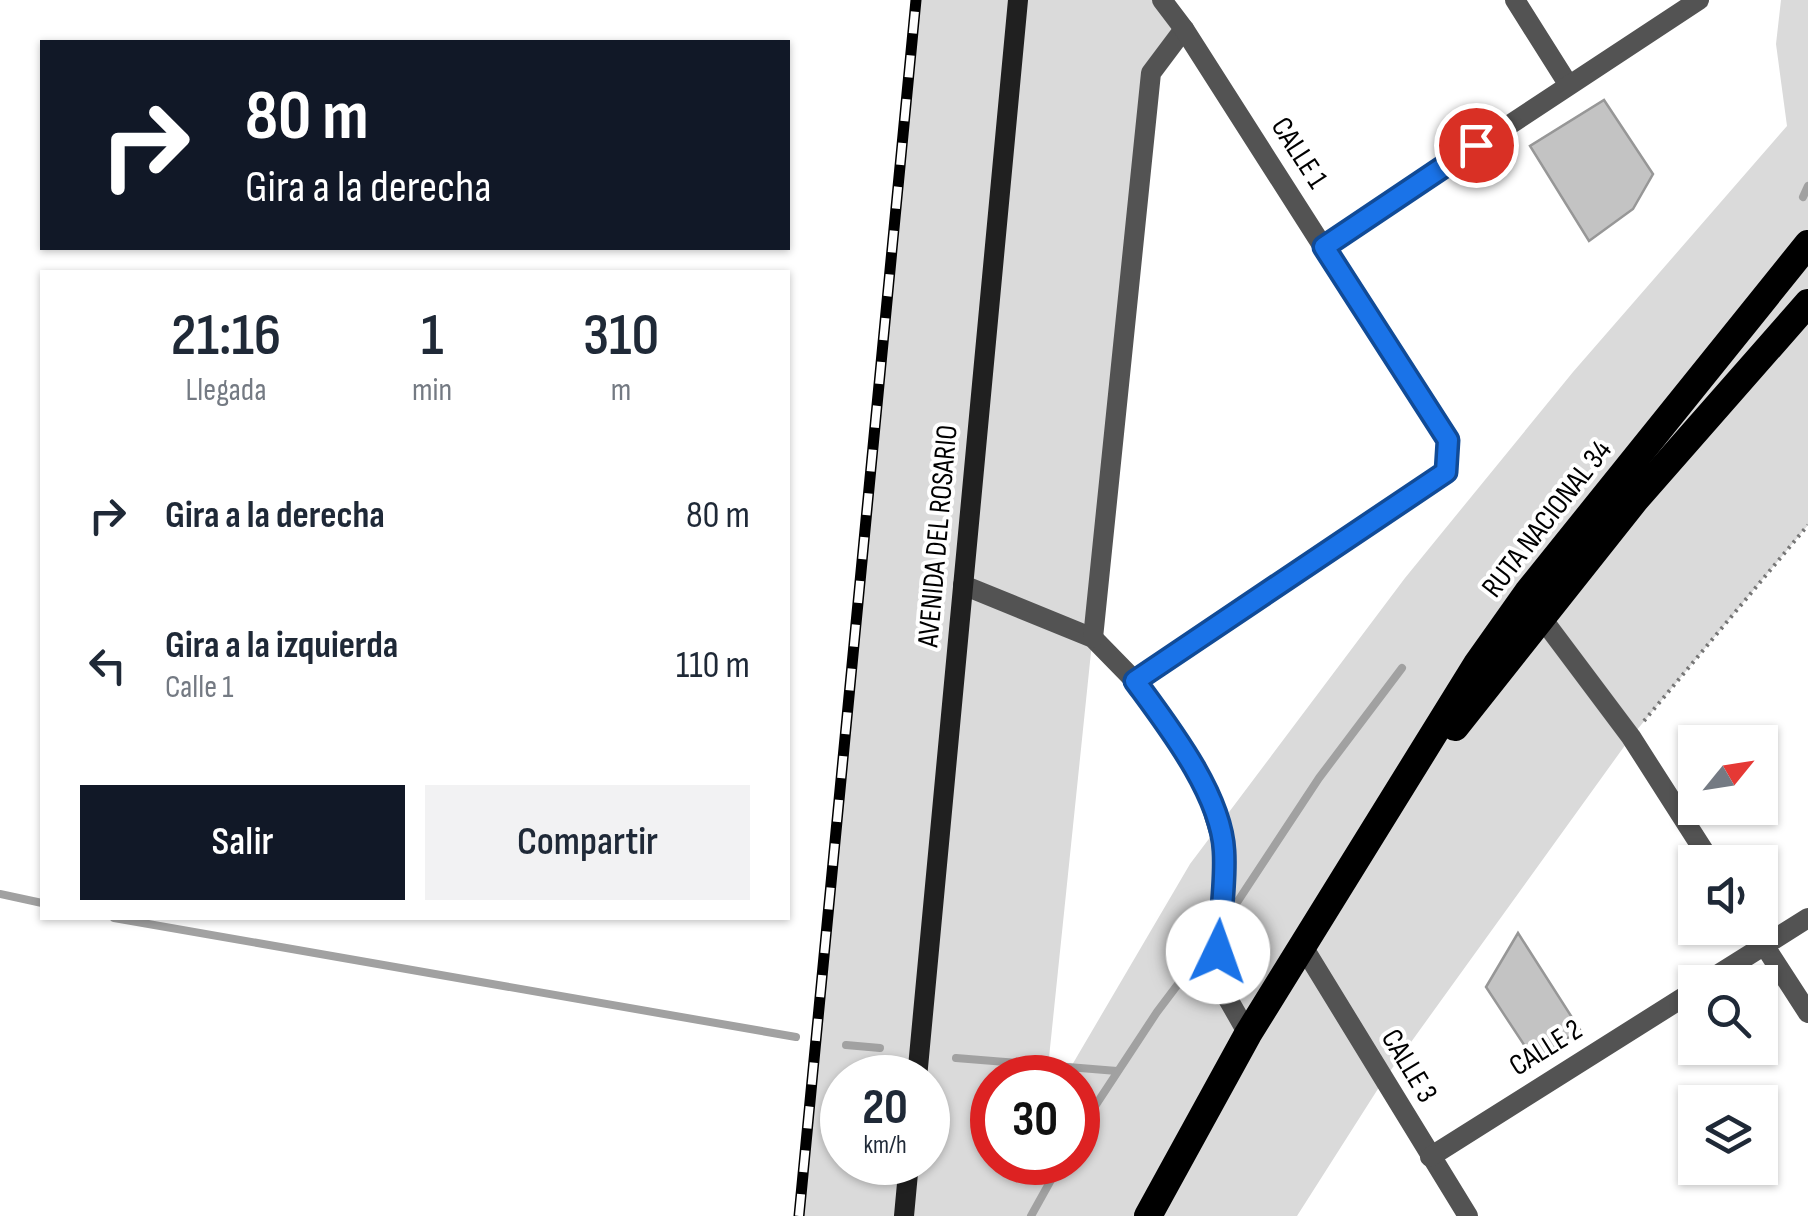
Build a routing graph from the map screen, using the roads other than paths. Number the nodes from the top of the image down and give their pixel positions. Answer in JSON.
{"nodes":[{"id":1,"x":1018,"y":0,"type":"edge"},
{"id":2,"x":1162,"y":0,"type":"edge"},
{"id":3,"x":1516,"y":0,"type":"edge"},
{"id":4,"x":1699,"y":0,"type":"edge"},
{"id":5,"x":1184,"y":29,"type":"junction"},
{"id":6,"x":1568,"y":84,"type":"junction"},
{"id":7,"x":1808,"y":244,"type":"edge"},
{"id":8,"x":1324,"y":247,"type":"junction"},
{"id":9,"x":1808,"y":303,"type":"edge"},
{"id":10,"x":1808,"y":314,"type":"edge"},
{"id":11,"x":1727,"y":397,"type":"junction"},
{"id":12,"x":963,"y":585,"type":"junction"},
{"id":13,"x":1541,"y":617,"type":"junction"},
{"id":14,"x":1092,"y":638,"type":"junction"},
{"id":15,"x":1135,"y":681,"type":"junction"},
{"id":16,"x":1701,"y":845,"type":"edge"},
{"id":17,"x":1360,"y":851,"type":"junction"},
{"id":18,"x":1808,"y":918,"type":"edge"},
{"id":19,"x":1778,"y":929,"type":"edge"},
{"id":20,"x":1302,"y":945,"type":"junction"},
{"id":21,"x":1749,"y":945,"type":"edge"},
{"id":22,"x":1765,"y":945,"type":"edge"},
{"id":23,"x":1726,"y":965,"type":"edge"},
{"id":24,"x":1678,"y":1001,"type":"edge"},
{"id":25,"x":1808,"y":1013,"type":"edge"},
{"id":26,"x":1248,"y":1034,"type":"junction"},
{"id":27,"x":919,"y":1055,"type":"edge"},
{"id":28,"x":1430,"y":1157,"type":"junction"},
{"id":29,"x":907,"y":1185,"type":"edge"},
{"id":30,"x":904,"y":1216,"type":"edge"},
{"id":31,"x":1148,"y":1216,"type":"edge"},
{"id":32,"x":1468,"y":1216,"type":"edge"}],
"edges":[{"from":1,"to":12,"type":"main road","name":"AVENIDA DEL ROSARIO"},
{"from":2,"to":5,"type":"street","name":"CALLE 1"},
{"from":3,"to":6,"type":"street"},
{"from":4,"to":6,"type":"street"},
{"from":5,"to":8,"type":"street","name":"CALLE 1"},
{"from":5,"to":14,"type":"street"},
{"from":6,"to":8,"type":"street"},
{"from":7,"to":17,"type":"highway","name":"RUTA NACIONAL 34"},
{"from":8,"to":15,"type":"street","name":"CALLE 1"},
{"from":9,"to":11,"type":"highway","name":"RUTA NACIONAL 34"},
{"from":10,"to":11,"type":"highway"},
{"from":11,"to":13,"type":"highway","name":"RUTA NACIONAL 34"},
{"from":12,"to":14,"type":"street"},
{"from":12,"to":27,"type":"main road","name":"AVENIDA DEL ROSARIO"},
{"from":13,"to":16,"type":"street"},
{"from":13,"to":17,"type":"highway","name":"RUTA NACIONAL 34"},
{"from":14,"to":15,"type":"street"},
{"from":15,"to":26,"type":"street"},
{"from":17,"to":20,"type":"highway","name":"RUTA NACIONAL 34"},
{"from":18,"to":19,"type":"street"},
{"from":20,"to":26,"type":"highway","name":"RUTA NACIONAL 34"},
{"from":20,"to":28,"type":"street","name":"CALLE 3"},
{"from":21,"to":23,"type":"street"},
{"from":22,"to":25,"type":"street"},
{"from":24,"to":28,"type":"street","name":"CALLE 2"},
{"from":26,"to":31,"type":"highway","name":"RUTA NACIONAL 34"},
{"from":28,"to":32,"type":"street","name":"CALLE 3"},
{"from":29,"to":30,"type":"main road"}]}
